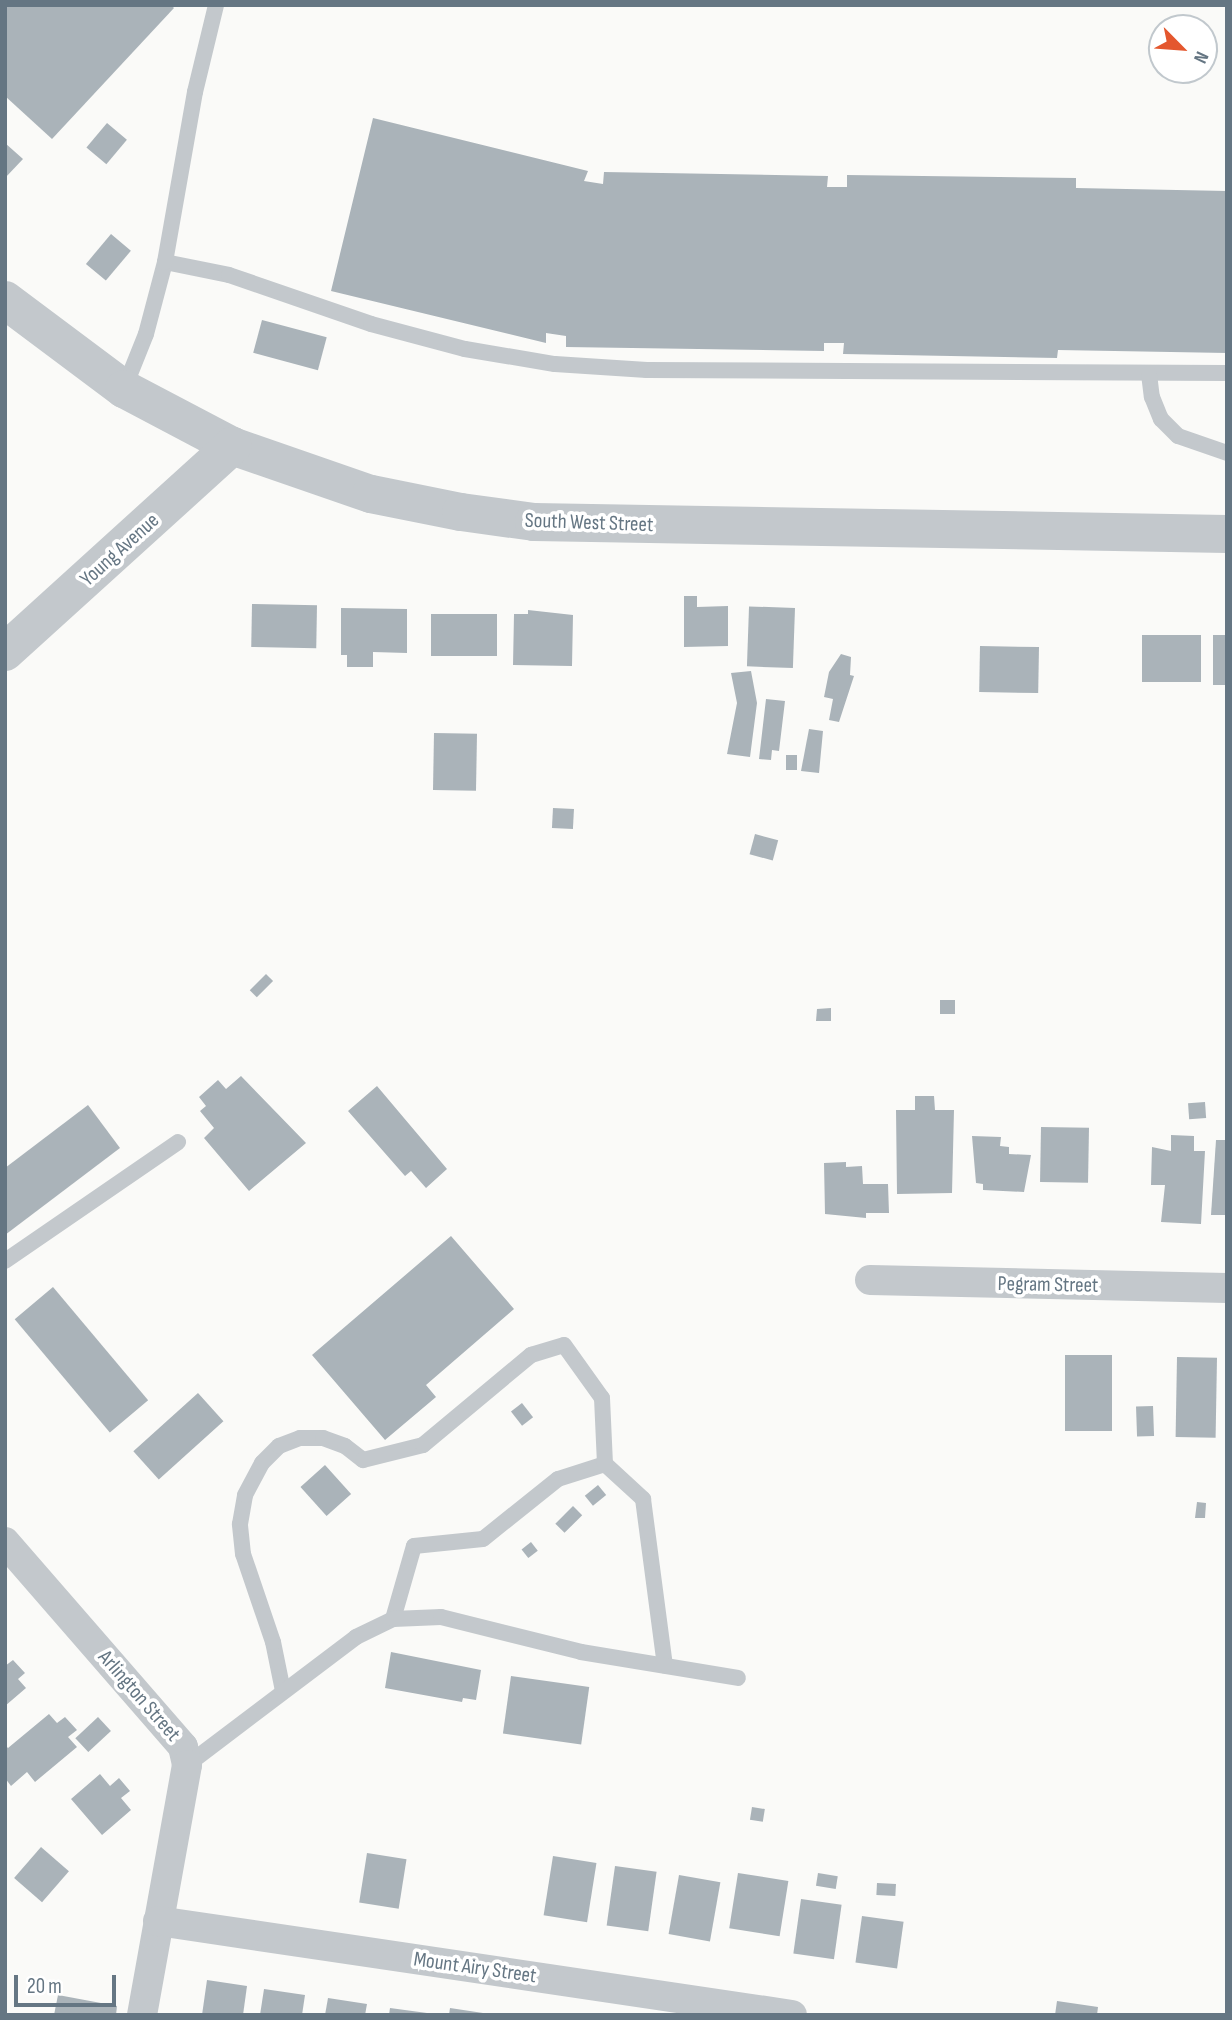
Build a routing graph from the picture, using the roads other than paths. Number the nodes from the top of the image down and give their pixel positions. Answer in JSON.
{"nodes":[{"id":1,"x":216,"y":5,"type":"edge"},
{"id":2,"x":165,"y":262,"type":"junction"},
{"id":3,"x":5,"y":300,"type":"edge"},
{"id":4,"x":1227,"y":373,"type":"edge"},
{"id":5,"x":1149,"y":374,"type":"junction"},
{"id":6,"x":124,"y":389,"type":"junction"},
{"id":7,"x":232,"y":446,"type":"junction"},
{"id":8,"x":1227,"y":453,"type":"edge"},
{"id":9,"x":1227,"y":534,"type":"edge"},
{"id":10,"x":19,"y":640,"type":"edge"},
{"id":11,"x":178,"y":1142,"type":"dead end"},
{"id":12,"x":5,"y":1261,"type":"edge"},
{"id":13,"x":870,"y":1280,"type":"dead end"},
{"id":14,"x":1227,"y":1288,"type":"edge"},
{"id":15,"x":605,"y":1464,"type":"junction"},
{"id":16,"x":5,"y":1542,"type":"edge"},
{"id":17,"x":393,"y":1619,"type":"junction"},
{"id":18,"x":665,"y":1666,"type":"junction"},
{"id":19,"x":738,"y":1678,"type":"dead end"},
{"id":20,"x":283,"y":1691,"type":"junction"},
{"id":21,"x":187,"y":1765,"type":"junction"},
{"id":22,"x":158,"y":1921,"type":"junction"},
{"id":23,"x":142,"y":2015,"type":"edge"},
{"id":24,"x":792,"y":2015,"type":"edge"}],
"edges":[{"from":1,"to":2,"type":"lane"},
{"from":2,"to":5,"type":"lane"},
{"from":2,"to":6,"type":"lane"},
{"from":3,"to":6,"type":"street","name":"South West Street"},
{"from":4,"to":5,"type":"lane"},
{"from":5,"to":8,"type":"lane"},
{"from":6,"to":7,"type":"street","name":"South West Street"},
{"from":7,"to":9,"type":"street","name":"South West Street"},
{"from":7,"to":10,"type":"street","name":"Young Avenue"},
{"from":11,"to":12,"type":"lane"},
{"from":13,"to":14,"type":"street","name":"Pegram Street"},
{"from":15,"to":17,"type":"lane"},
{"from":15,"to":18,"type":"lane"},
{"from":15,"to":20,"type":"lane"},
{"from":16,"to":21,"type":"street","name":"Arlington Street"},
{"from":17,"to":18,"type":"lane"},
{"from":17,"to":20,"type":"lane"},
{"from":18,"to":19,"type":"lane"},
{"from":20,"to":21,"type":"lane"},
{"from":21,"to":22,"type":"street","name":"Arlington Street"},
{"from":22,"to":23,"type":"street","name":"Arlington Street"},
{"from":22,"to":24,"type":"street","name":"Mount Airy Street"}]}
